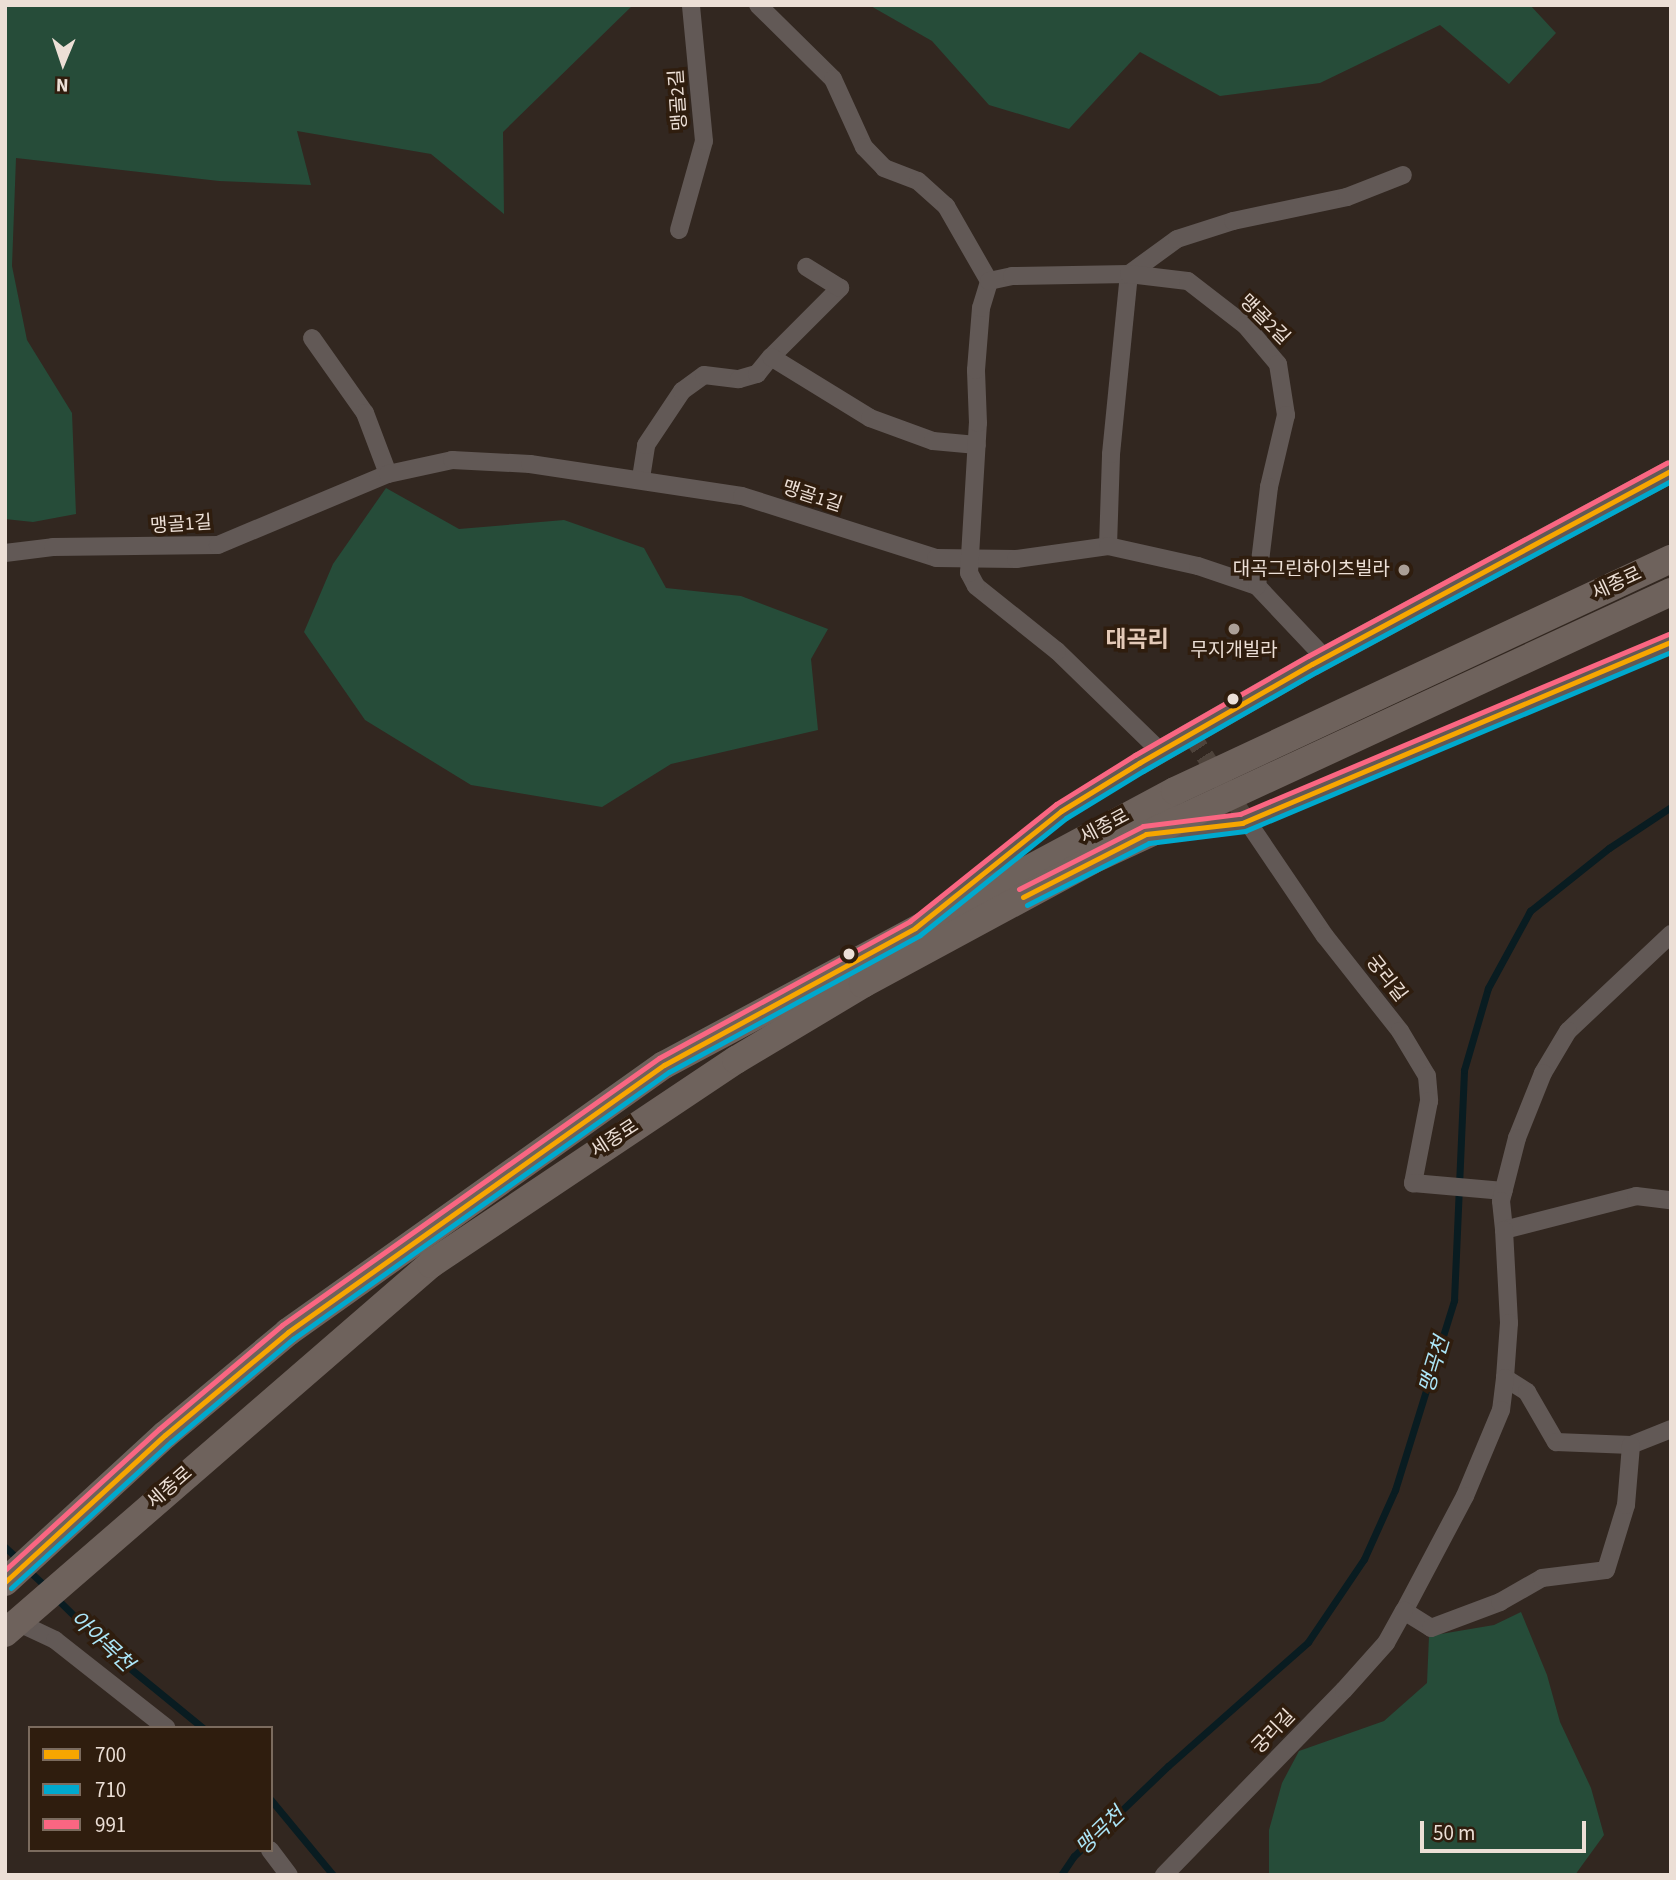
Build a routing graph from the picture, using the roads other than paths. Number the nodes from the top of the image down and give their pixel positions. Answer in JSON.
{"nodes":[{"id":1,"x":691,"y":5,"type":"edge"},
{"id":2,"x":758,"y":5,"type":"edge"},
{"id":3,"x":1403,"y":175,"type":"dead end"},
{"id":4,"x":679,"y":230,"type":"dead end"},
{"id":5,"x":806,"y":267,"type":"dead end"},
{"id":6,"x":1129,"y":274,"type":"junction"},
{"id":7,"x":989,"y":281,"type":"junction"},
{"id":8,"x":312,"y":338,"type":"dead end"},
{"id":9,"x":771,"y":358,"type":"junction"},
{"id":10,"x":977,"y":445,"type":"junction"},
{"id":11,"x":1671,"y":471,"type":"edge"},
{"id":12,"x":388,"y":474,"type":"junction"},
{"id":13,"x":641,"y":478,"type":"junction"},
{"id":14,"x":1108,"y":546,"type":"junction"},
{"id":15,"x":5,"y":553,"type":"edge"},
{"id":16,"x":970,"y":556,"type":"junction"},
{"id":17,"x":1671,"y":559,"type":"edge"},
{"id":18,"x":1257,"y":586,"type":"junction"},
{"id":19,"x":1671,"y":592,"type":"edge"},
{"id":20,"x":1671,"y":642,"type":"edge"},
{"id":21,"x":1324,"y":657,"type":"junction"},
{"id":22,"x":1160,"y":751,"type":"junction"},
{"id":23,"x":1139,"y":763,"type":"joint"},
{"id":24,"x":1247,"y":821,"type":"junction"},
{"id":25,"x":1146,"y":834,"type":"junction"},
{"id":26,"x":915,"y":928,"type":"junction"},
{"id":27,"x":1671,"y":934,"type":"edge"},
{"id":28,"x":1504,"y":1191,"type":"junction"},
{"id":29,"x":1671,"y":1200,"type":"edge"},
{"id":30,"x":1504,"y":1230,"type":"junction"},
{"id":31,"x":1506,"y":1378,"type":"junction"},
{"id":32,"x":1671,"y":1429,"type":"edge"},
{"id":33,"x":1631,"y":1445,"type":"junction"},
{"id":34,"x":5,"y":1582,"type":"edge"},
{"id":35,"x":1404,"y":1611,"type":"junction"},
{"id":36,"x":19,"y":1620,"type":"edge"},
{"id":37,"x":164,"y":1726,"type":"edge"},
{"id":38,"x":272,"y":1852,"type":"edge"},
{"id":39,"x":289,"y":1875,"type":"edge"},
{"id":40,"x":1164,"y":1875,"type":"edge"}],
"edges":[{"from":1,"to":4,"type":"street","name":"맹골2길"},
{"from":2,"to":7,"type":"street"},
{"from":3,"to":6,"type":"street"},
{"from":5,"to":9,"type":"street"},
{"from":6,"to":7,"type":"street","name":"맹골2길"},
{"from":6,"to":14,"type":"street"},
{"from":6,"to":18,"type":"street","name":"맹골2길"},
{"from":7,"to":10,"type":"street"},
{"from":8,"to":12,"type":"street"},
{"from":9,"to":10,"type":"street"},
{"from":9,"to":13,"type":"street"},
{"from":10,"to":16,"type":"street"},
{"from":11,"to":21,"type":"street"},
{"from":12,"to":13,"type":"street","name":"맹골1길"},
{"from":12,"to":15,"type":"street","name":"맹골1길"},
{"from":13,"to":16,"type":"street","name":"맹골1길"},
{"from":14,"to":16,"type":"street","name":"맹골1길"},
{"from":14,"to":18,"type":"street","name":"맹골1길"},
{"from":16,"to":22,"type":"street"},
{"from":17,"to":26,"type":"main road","name":"세종로"},
{"from":18,"to":21,"type":"street","name":"맹골1길"},
{"from":19,"to":25,"type":"main road","name":"세종로"},
{"from":20,"to":24,"type":"street"},
{"from":21,"to":22,"type":"street"},
{"from":22,"to":23,"type":"street"},
{"from":23,"to":26,"type":"street"},
{"from":24,"to":25,"type":"street"},
{"from":24,"to":28,"type":"street","name":"궁리길"},
{"from":25,"to":36,"type":"main road","name":"세종로"},
{"from":26,"to":34,"type":"main road","name":"세종로"},
{"from":27,"to":28,"type":"street","name":"궁리길"},
{"from":28,"to":30,"type":"street","name":"궁리길"},
{"from":29,"to":30,"type":"street"},
{"from":30,"to":31,"type":"street","name":"궁리길"},
{"from":31,"to":33,"type":"street"},
{"from":31,"to":35,"type":"street","name":"궁리길"},
{"from":32,"to":33,"type":"street"},
{"from":33,"to":35,"type":"street"},
{"from":35,"to":40,"type":"street","name":"궁리길"},
{"from":36,"to":37,"type":"street","name":"세종로"},
{"from":38,"to":39,"type":"street"}]}
